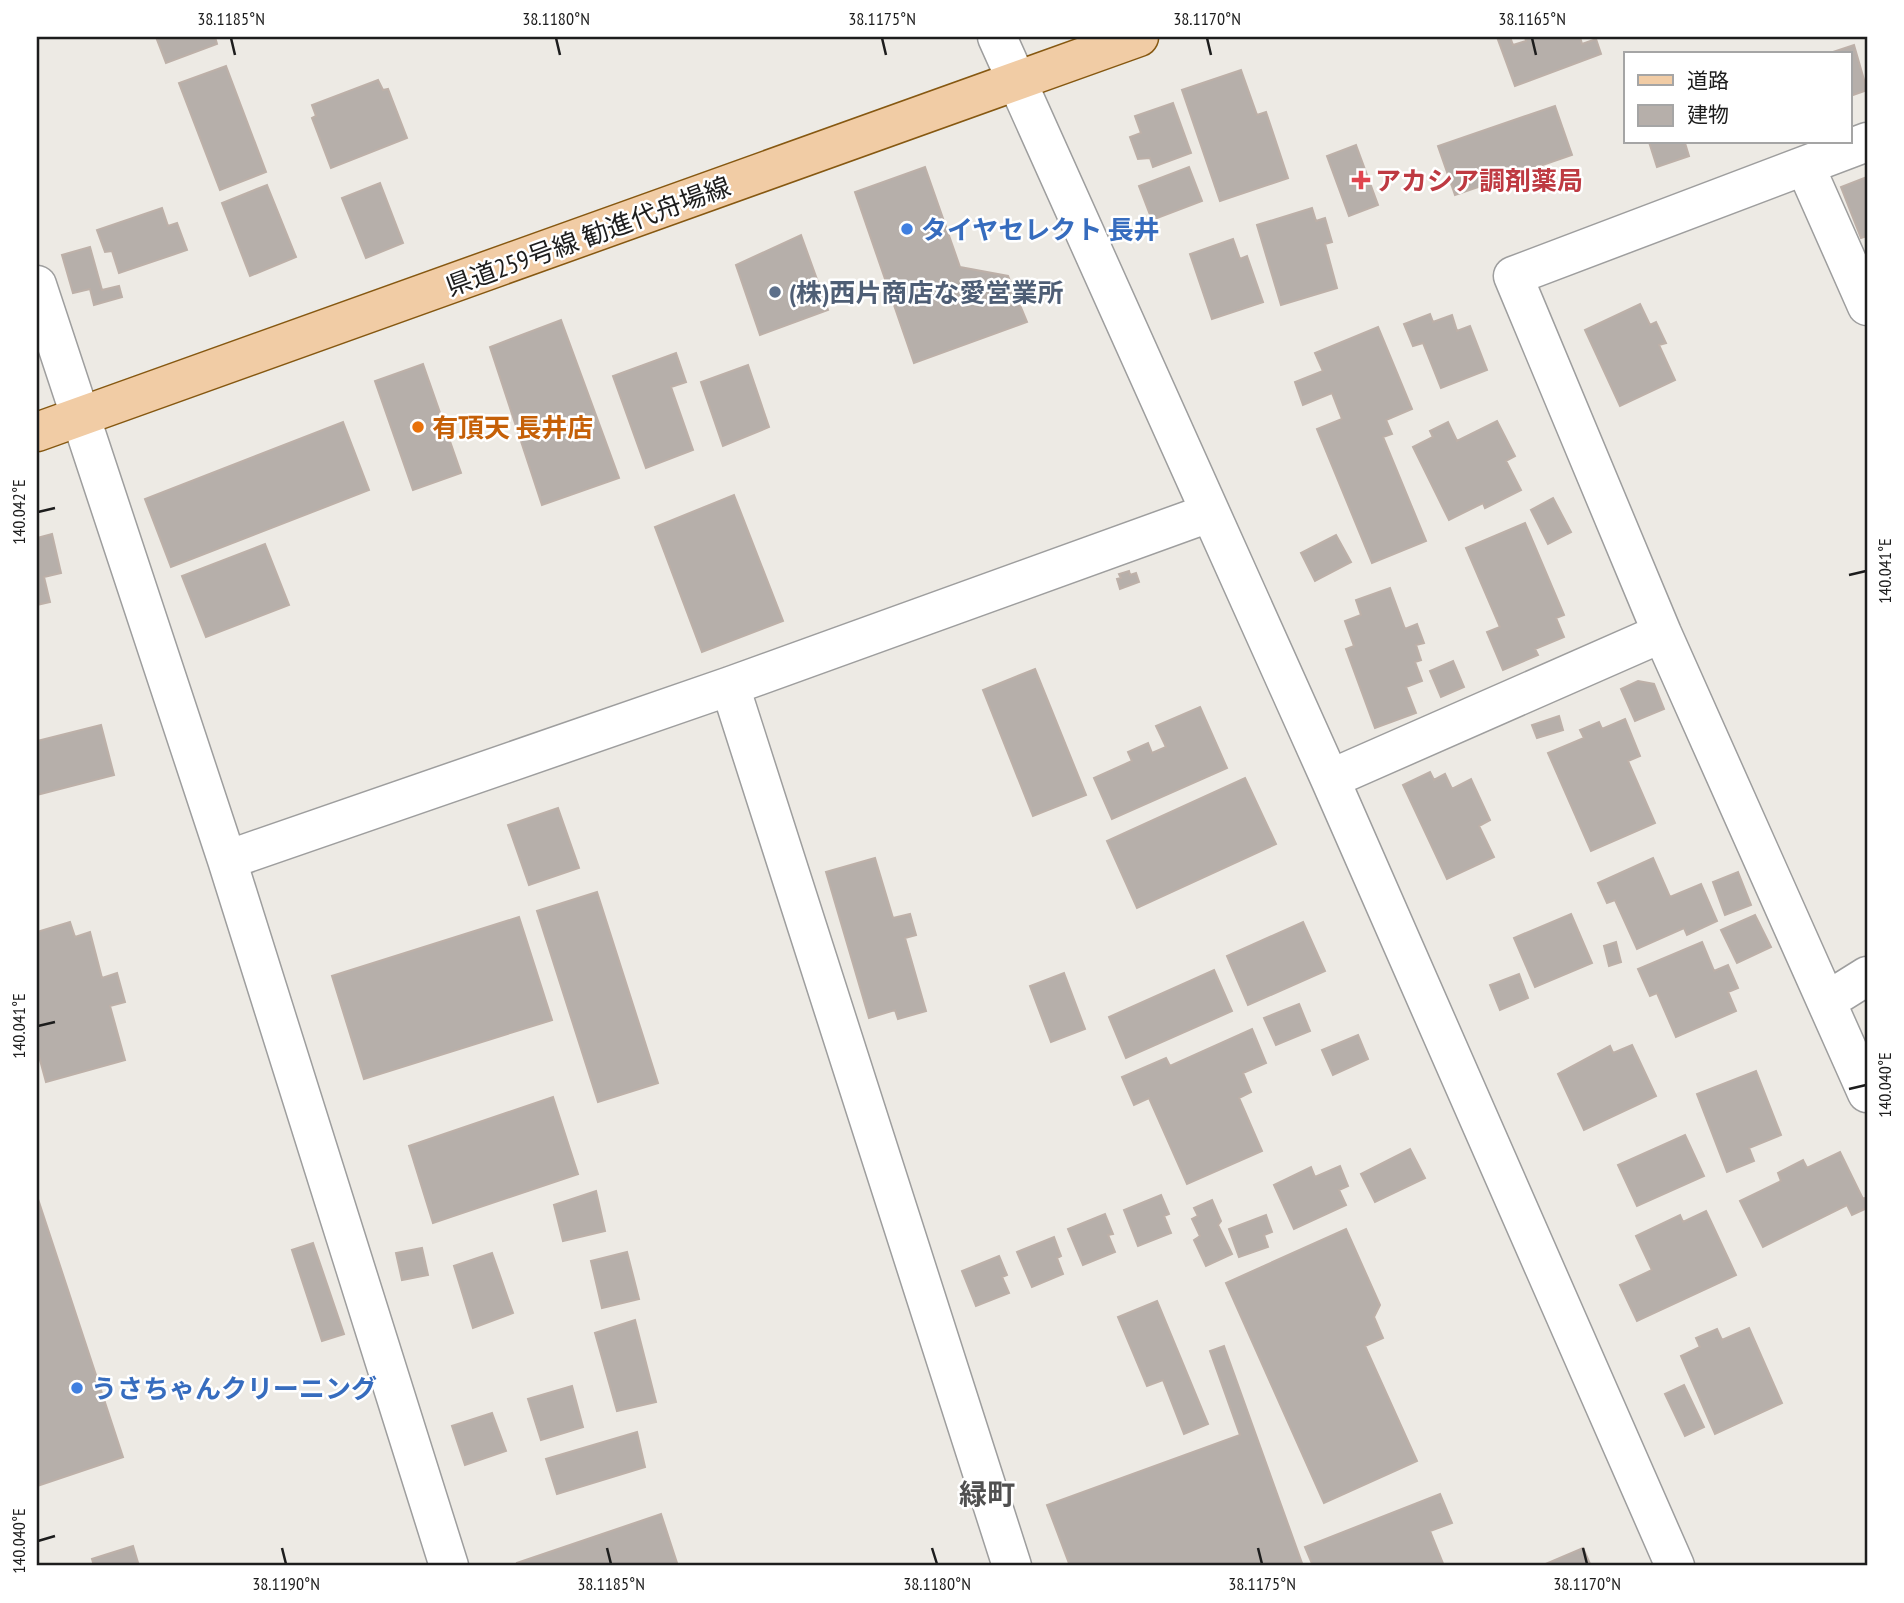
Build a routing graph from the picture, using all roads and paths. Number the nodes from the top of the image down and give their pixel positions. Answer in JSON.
{"nodes":[{"id":1,"x":997,"y":37,"type":"edge"},
{"id":2,"x":1139,"y":37,"type":"edge"},
{"id":3,"x":1017,"y":82,"type":"junction"},
{"id":4,"x":1867,"y":142,"type":"edge"},
{"id":5,"x":1805,"y":166,"type":"junction"},
{"id":6,"x":37,"y":285,"type":"edge"},
{"id":7,"x":1867,"y":306,"type":"edge"},
{"id":8,"x":81,"y":419,"type":"junction"},
{"id":9,"x":37,"y":432,"type":"edge"},
{"id":10,"x":1209,"y":513,"type":"junction"},
{"id":11,"x":1662,"y":633,"type":"junction"},
{"id":12,"x":730,"y":686,"type":"junction"},
{"id":13,"x":1331,"y":779,"type":"junction"},
{"id":14,"x":227,"y":860,"type":"junction"},
{"id":15,"x":1867,"y":976,"type":"edge"},
{"id":16,"x":1827,"y":1001,"type":"junction"},
{"id":17,"x":1867,"y":1093,"type":"edge"},
{"id":18,"x":449,"y":1566,"type":"edge"},
{"id":19,"x":1012,"y":1566,"type":"edge"},
{"id":20,"x":1675,"y":1566,"type":"edge"}],
"edges":[{"from":1,"to":3,"type":"street"},
{"from":2,"to":3,"type":"main road","name":"県道259号線 勧進代舟場線"},
{"from":3,"to":8,"type":"main road","name":"県道259号線 勧進代舟場線"},
{"from":3,"to":10,"type":"street"},
{"from":4,"to":5,"type":"street"},
{"from":5,"to":7,"type":"street"},
{"from":5,"to":11,"type":"street"},
{"from":6,"to":8,"type":"street"},
{"from":8,"to":9,"type":"main road","name":"県道259号線 勧進代舟場線"},
{"from":8,"to":14,"type":"street"},
{"from":10,"to":12,"type":"street"},
{"from":10,"to":13,"type":"street"},
{"from":11,"to":13,"type":"street"},
{"from":11,"to":16,"type":"street"},
{"from":12,"to":14,"type":"street"},
{"from":12,"to":19,"type":"street"},
{"from":13,"to":20,"type":"street"},
{"from":14,"to":18,"type":"street"},
{"from":15,"to":16,"type":"street"},
{"from":16,"to":17,"type":"street"}]}
